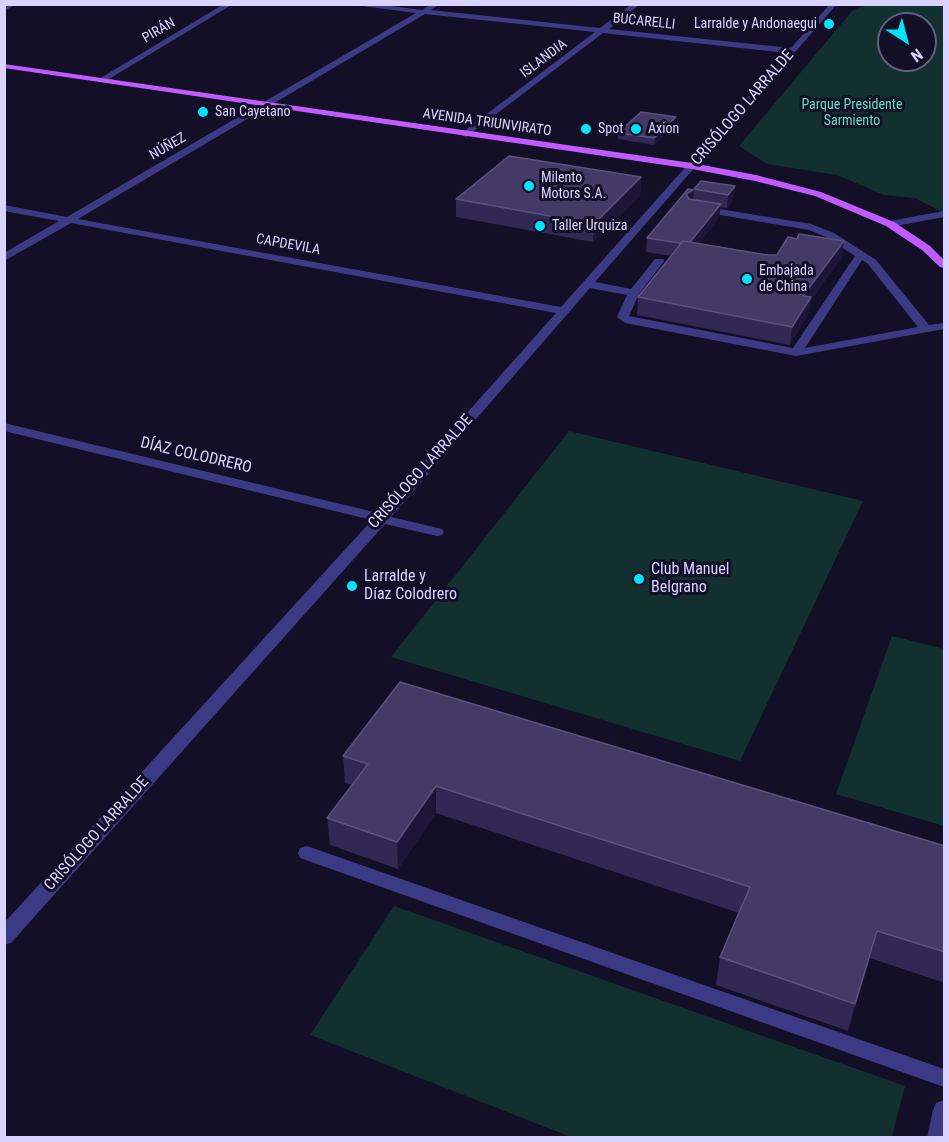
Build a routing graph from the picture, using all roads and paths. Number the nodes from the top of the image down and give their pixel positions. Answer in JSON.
{"nodes":[{"id":1,"x":14,"y":4,"type":"edge"},
{"id":2,"x":230,"y":4,"type":"edge"},
{"id":3,"x":350,"y":4,"type":"edge"},
{"id":4,"x":437,"y":4,"type":"edge"},
{"id":5,"x":637,"y":4,"type":"edge"},
{"id":6,"x":834,"y":5,"type":"edge"},
{"id":7,"x":4,"y":9,"type":"edge"},
{"id":8,"x":424,"y":12,"type":"junction"},
{"id":9,"x":603,"y":32,"type":"junction"},
{"id":10,"x":793,"y":51,"type":"junction"},
{"id":11,"x":4,"y":66,"type":"edge"},
{"id":12,"x":101,"y":80,"type":"junction"},
{"id":13,"x":269,"y":105,"type":"junction"},
{"id":14,"x":466,"y":134,"type":"junction"},
{"id":15,"x":692,"y":166,"type":"junction"},
{"id":16,"x":4,"y":208,"type":"edge"},
{"id":17,"x":692,"y":208,"type":"edge"},
{"id":18,"x":945,"y":214,"type":"edge"},
{"id":19,"x":67,"y":220,"type":"junction"},
{"id":20,"x":890,"y":224,"type":"junction"},
{"id":21,"x":861,"y":254,"type":"junction"},
{"id":22,"x":4,"y":258,"type":"edge"},
{"id":23,"x":659,"y":261,"type":"dead end"},
{"id":24,"x":945,"y":265,"type":"edge"},
{"id":25,"x":589,"y":284,"type":"junction"},
{"id":26,"x":634,"y":293,"type":"junction"},
{"id":27,"x":566,"y":311,"type":"junction"},
{"id":28,"x":945,"y":326,"type":"edge"},
{"id":29,"x":926,"y":329,"type":"junction"},
{"id":30,"x":796,"y":352,"type":"junction"},
{"id":31,"x":4,"y":427,"type":"edge"},
{"id":32,"x":380,"y":517,"type":"junction"},
{"id":33,"x":437,"y":532,"type":"dead end"},
{"id":34,"x":307,"y":853,"type":"dead end"},
{"id":35,"x":4,"y":937,"type":"edge"},
{"id":36,"x":945,"y":1078,"type":"edge"},
{"id":37,"x":945,"y":1110,"type":"edge"},
{"id":38,"x":938,"y":1137,"type":"edge"}],
"edges":[{"from":1,"to":7,"type":"street"},
{"from":2,"to":12,"type":"street","name":"PIRÁN"},
{"from":3,"to":8,"type":"street","name":"BUCARELLI"},
{"from":4,"to":8,"type":"street","name":"NÚÑEZ"},
{"from":5,"to":9,"type":"street","name":"ISLANDIA"},
{"from":6,"to":10,"type":"street","name":"CRISÓLOGO LARRALDE"},
{"from":8,"to":9,"type":"street","name":"BUCARELLI"},
{"from":8,"to":13,"type":"street","name":"NÚÑEZ"},
{"from":9,"to":10,"type":"street","name":"BUCARELLI"},
{"from":9,"to":14,"type":"street","name":"ISLANDIA"},
{"from":10,"to":15,"type":"street","name":"CRISÓLOGO LARRALDE"},
{"from":11,"to":12,"type":"main road","name":"AVENIDA TRIUNVIRATO"},
{"from":12,"to":13,"type":"main road","name":"AVENIDA TRIUNVIRATO"},
{"from":13,"to":14,"type":"main road","name":"AVENIDA TRIUNVIRATO"},
{"from":13,"to":19,"type":"street","name":"NÚÑEZ"},
{"from":14,"to":15,"type":"main road","name":"AVENIDA TRIUNVIRATO"},
{"from":15,"to":20,"type":"main road","name":"AVENIDA TRIUNVIRATO"},
{"from":15,"to":25,"type":"street","name":"CRISÓLOGO LARRALDE"},
{"from":16,"to":19,"type":"street","name":"CAPDEVILA"},
{"from":17,"to":21,"type":"street"},
{"from":18,"to":20,"type":"street"},
{"from":19,"to":22,"type":"street","name":"NÚÑEZ"},
{"from":19,"to":27,"type":"street","name":"CAPDEVILA"},
{"from":20,"to":24,"type":"main road","name":"AVENIDA TRIUNVIRATO"},
{"from":21,"to":29,"type":"street"},
{"from":21,"to":30,"type":"street"},
{"from":23,"to":26,"type":"street"},
{"from":25,"to":26,"type":"street"},
{"from":25,"to":27,"type":"street","name":"CRISÓLOGO LARRALDE"},
{"from":26,"to":30,"type":"street"},
{"from":27,"to":32,"type":"street","name":"CRISÓLOGO LARRALDE"},
{"from":28,"to":29,"type":"street"},
{"from":29,"to":30,"type":"street"},
{"from":31,"to":32,"type":"street","name":"DÍAZ COLODRERO"},
{"from":32,"to":33,"type":"street","name":"DÍAZ COLODRERO"},
{"from":32,"to":35,"type":"street","name":"CRISÓLOGO LARRALDE"},
{"from":34,"to":36,"type":"street"},
{"from":37,"to":38,"type":"street"}]}
